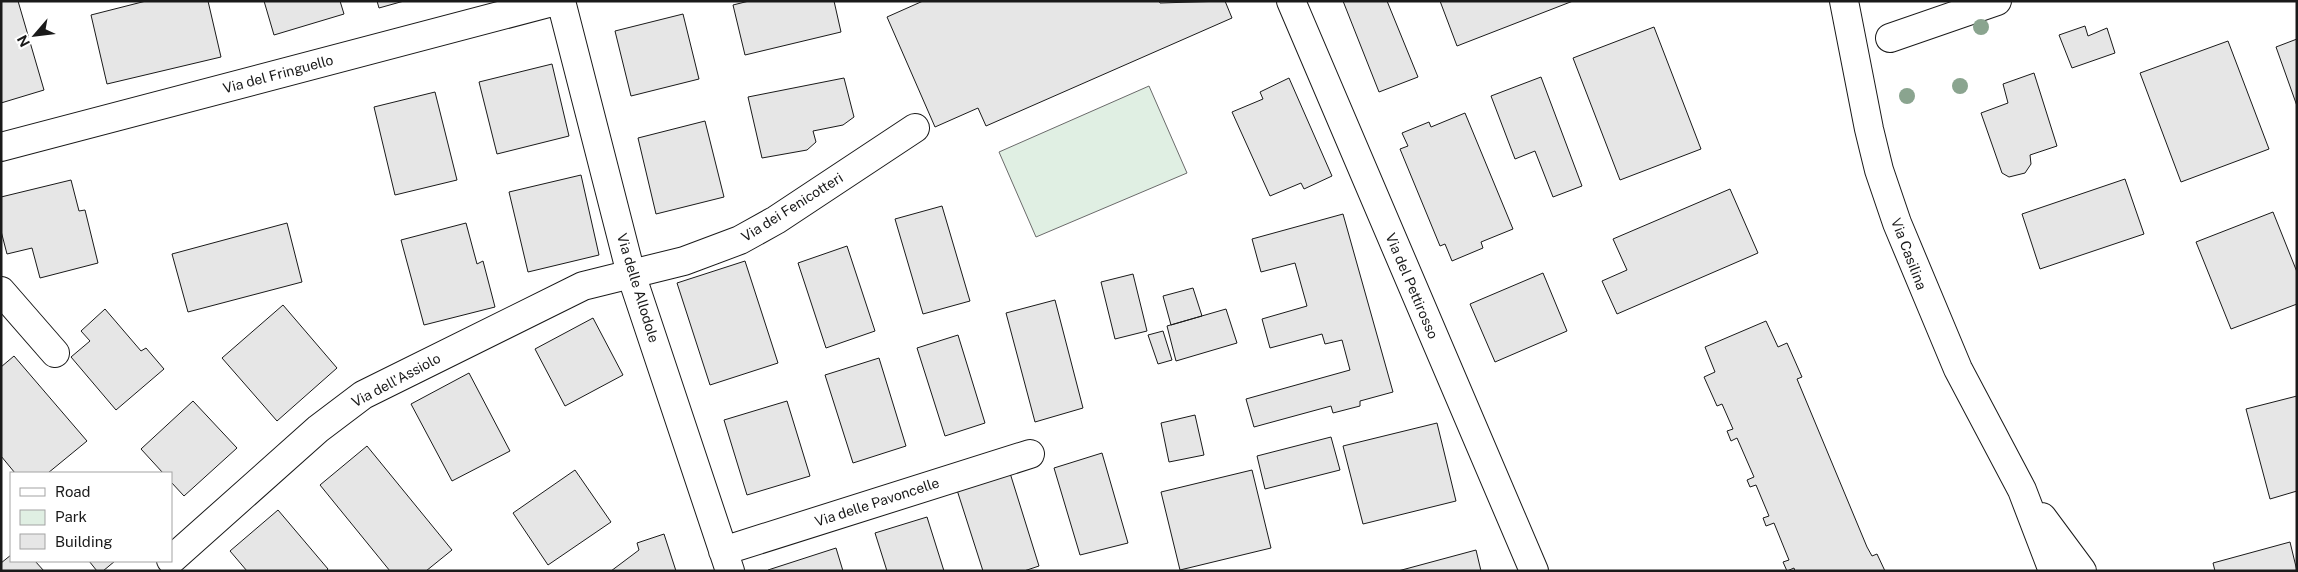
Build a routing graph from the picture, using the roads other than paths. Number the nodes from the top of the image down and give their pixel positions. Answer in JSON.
{"nodes":[{"id":1,"x":556,"y":1,"type":"edge"},
{"id":2,"x":561,"y":1,"type":"edge"},
{"id":3,"x":1291,"y":1,"type":"edge"},
{"id":4,"x":1844,"y":1,"type":"edge"},
{"id":5,"x":1997,"y":1,"type":"edge"},
{"id":6,"x":1890,"y":38,"type":"dead end"},
{"id":7,"x":914,"y":128,"type":"dead end"},
{"id":8,"x":1,"y":147,"type":"edge"},
{"id":9,"x":631,"y":274,"type":"junction"},
{"id":10,"x":1,"y":291,"type":"edge"},
{"id":11,"x":55,"y":353,"type":"dead end"},
{"id":12,"x":1030,"y":454,"type":"dead end"},
{"id":13,"x":2022,"y":490,"type":"junction"},
{"id":14,"x":172,"y":559,"type":"edge"},
{"id":15,"x":726,"y":561,"type":"edge"},
{"id":16,"x":169,"y":562,"type":"edge"},
{"id":17,"x":159,"y":571,"type":"edge"},
{"id":18,"x":1534,"y":571,"type":"edge"},
{"id":19,"x":2053,"y":571,"type":"edge"},
{"id":20,"x":2082,"y":571,"type":"edge"}],
"edges":[{"from":1,"to":8,"type":"street","name":"Via del Fringuello"},
{"from":2,"to":9,"type":"street","name":"Via delle Allodole"},
{"from":3,"to":18,"type":"street","name":"Via del Pettirosso"},
{"from":4,"to":13,"type":"street","name":"Via Casilina"},
{"from":5,"to":6,"type":"street"},
{"from":7,"to":9,"type":"street","name":"Via dei Fenicotteri"},
{"from":9,"to":14,"type":"street","name":"Via dell'Assiolo"},
{"from":9,"to":15,"type":"street","name":"Via delle Allodole"},
{"from":10,"to":11,"type":"street"},
{"from":12,"to":15,"type":"street","name":"Via delle Pavoncelle"},
{"from":13,"to":19,"type":"street","name":"Via Casilina"},
{"from":13,"to":20,"type":"street","name":"Via Casilina"},
{"from":16,"to":17,"type":"street","name":"Via dell'Assiolo"}]}
